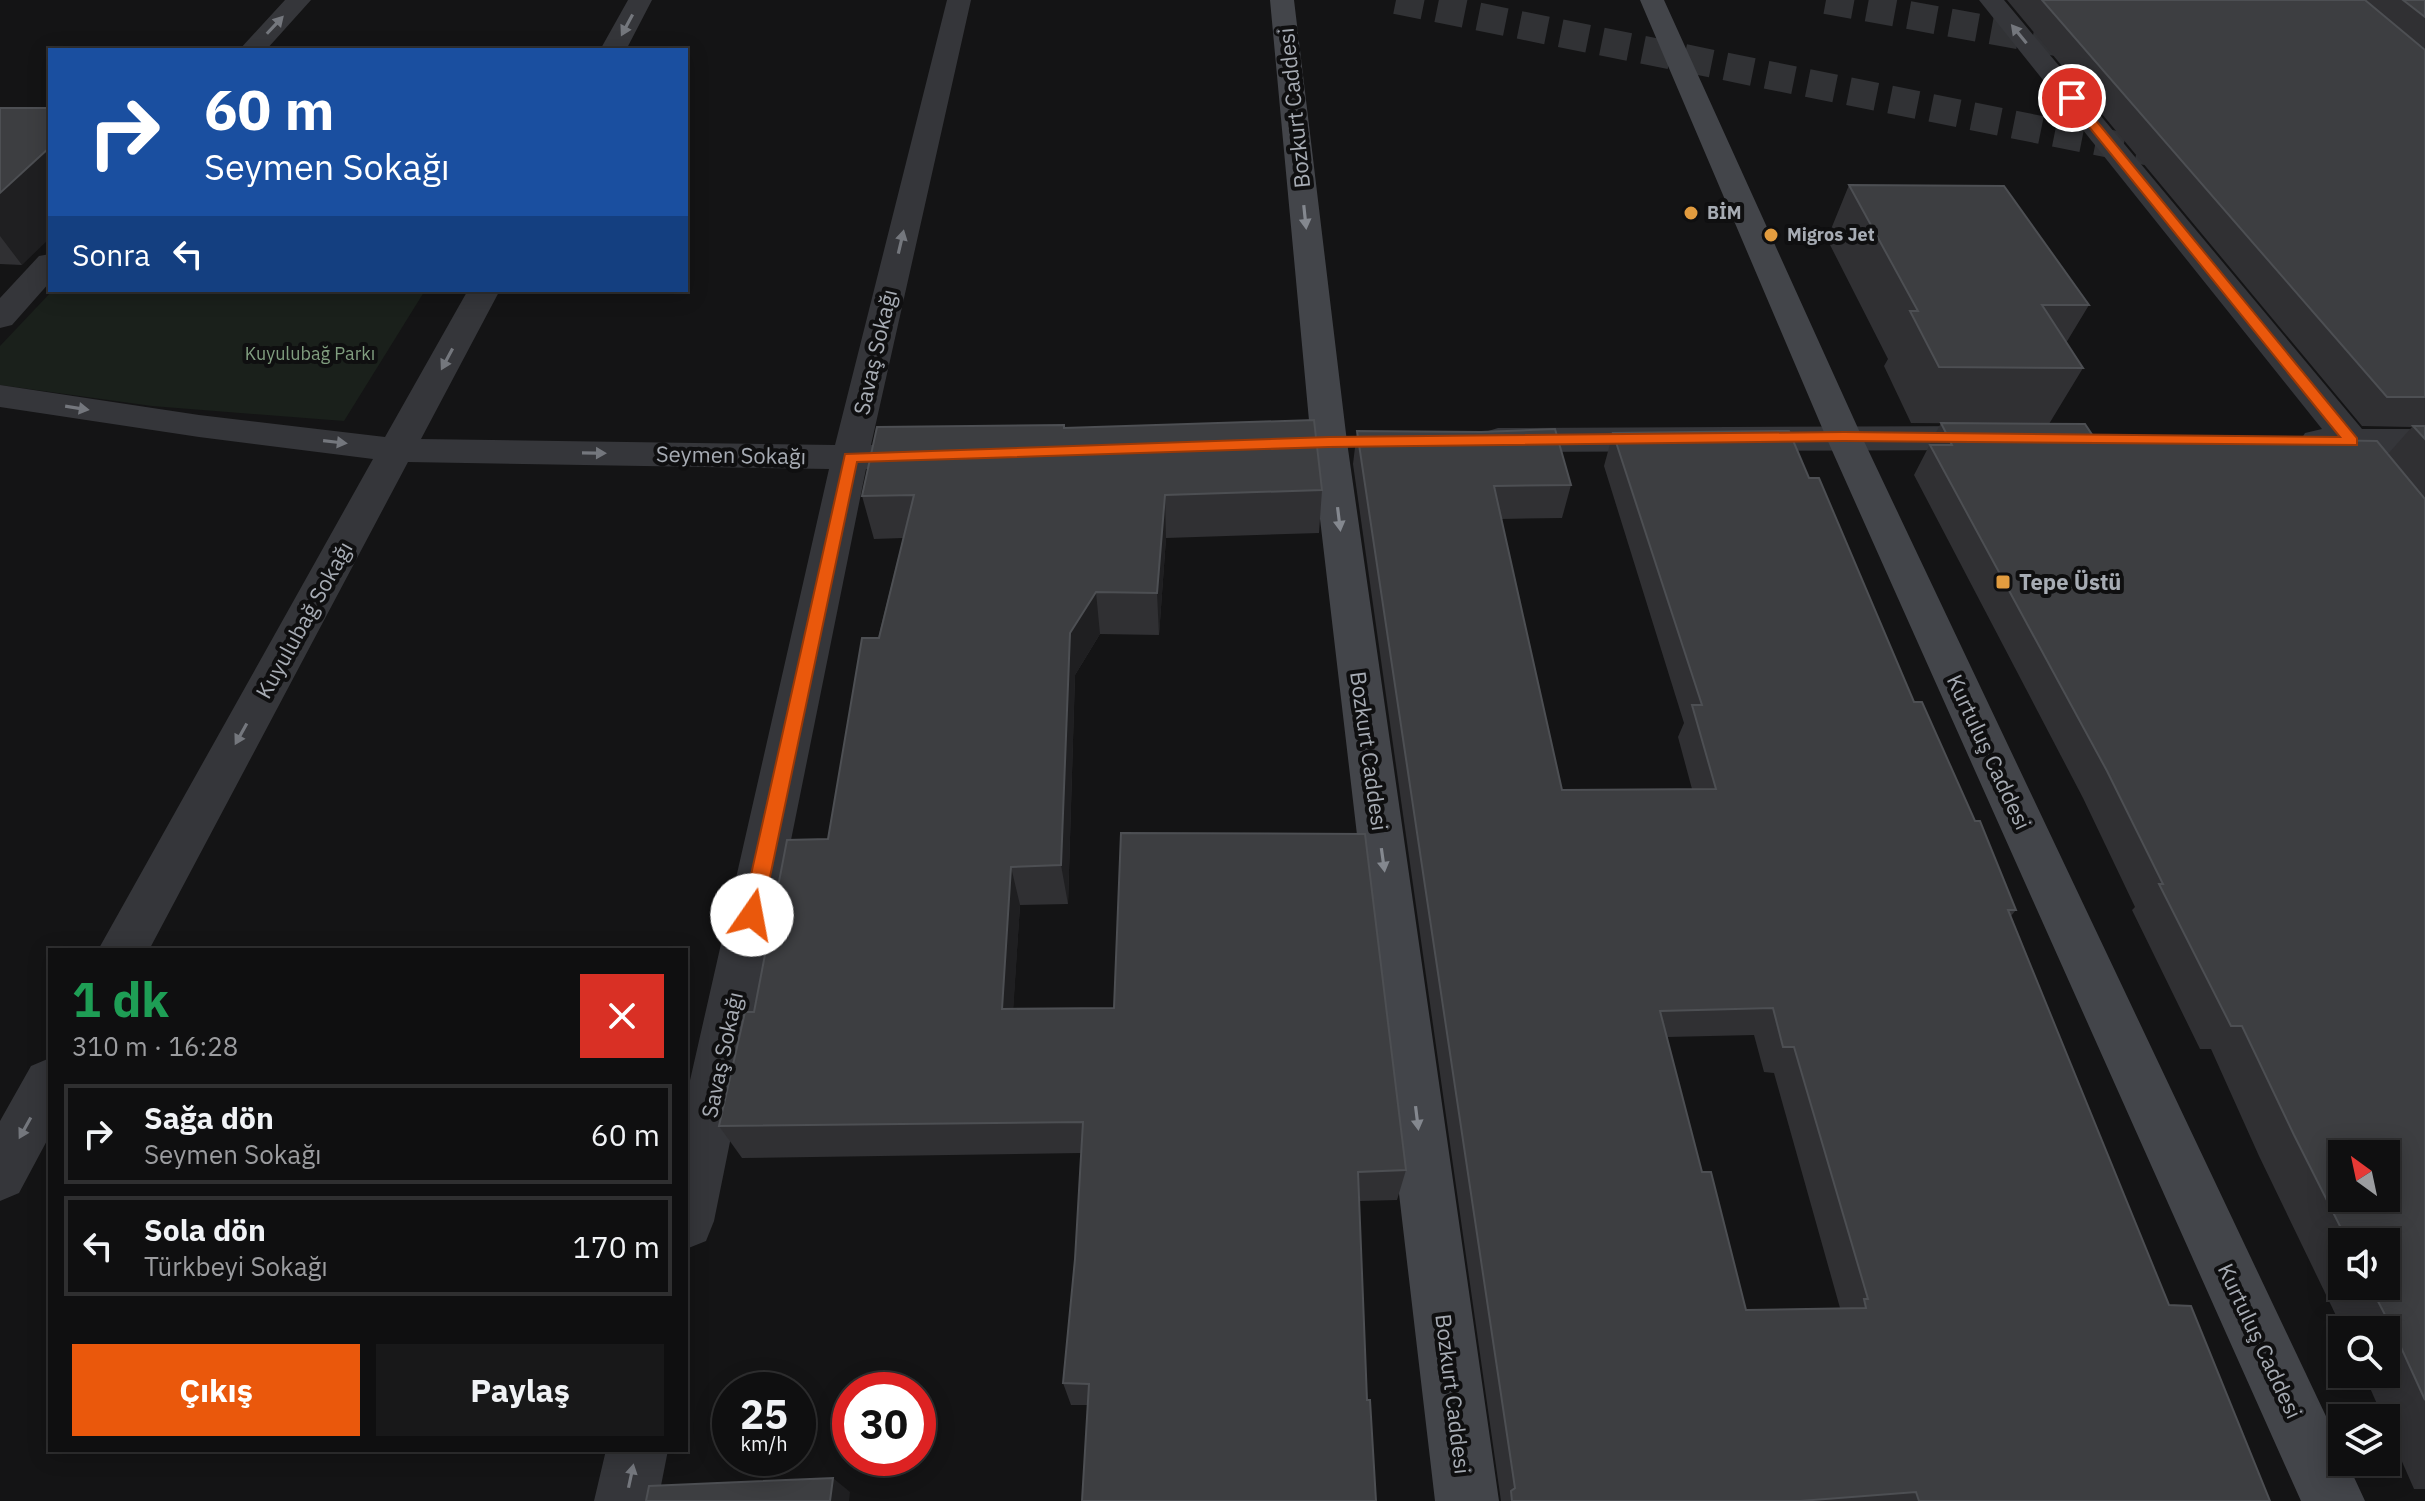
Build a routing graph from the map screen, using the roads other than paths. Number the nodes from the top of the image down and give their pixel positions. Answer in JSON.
{"nodes":[{"id":1,"x":299,"y":0,"type":"edge"},
{"id":2,"x":640,"y":0,"type":"edge"},
{"id":3,"x":959,"y":0,"type":"edge"},
{"id":4,"x":1282,"y":0,"type":"edge"},
{"id":5,"x":1652,"y":0,"type":"edge"},
{"id":6,"x":1991,"y":0,"type":"edge"},
{"id":7,"x":254,"y":48,"type":"edge"},
{"id":8,"x":614,"y":48,"type":"edge"},
{"id":9,"x":27,"y":275,"type":"edge"},
{"id":10,"x":483,"y":292,"type":"edge"},
{"id":11,"x":0,"y":318,"type":"edge"},
{"id":12,"x":0,"y":396,"type":"edge"},
{"id":13,"x":1844,"y":437,"type":"junction"},
{"id":14,"x":2034,"y":438,"type":"edge"},
{"id":15,"x":1469,"y":440,"type":"edge"},
{"id":16,"x":2289,"y":441,"type":"edge"},
{"id":17,"x":2425,"y":441,"type":"edge"},
{"id":18,"x":2352,"y":442,"type":"junction"},
{"id":19,"x":397,"y":450,"type":"junction"},
{"id":20,"x":962,"y":454,"type":"edge"},
{"id":21,"x":850,"y":457,"type":"junction"},
{"id":22,"x":2425,"y":531,"type":"edge"},
{"id":23,"x":124,"y":948,"type":"edge"},
{"id":24,"x":48,"y":1087,"type":"edge"},
{"id":25,"x":0,"y":1174,"type":"edge"},
{"id":26,"x":688,"y":1212,"type":"edge"},
{"id":27,"x":637,"y":1452,"type":"edge"},
{"id":28,"x":626,"y":1501,"type":"edge"},
{"id":29,"x":1467,"y":1501,"type":"edge"},
{"id":30,"x":2333,"y":1501,"type":"edge"}],
"edges":[{"from":7,"to":1,"type":"street","one_way":true},
{"from":2,"to":8,"type":"street","one_way":true},
{"from":21,"to":3,"type":"street","name":"Savaş Sokağı","one_way":true},
{"from":4,"to":29,"type":"street","name":"Bozkurt Caddesi","one_way":true},
{"from":5,"to":13,"type":"street","name":"Kurtuluş Caddesi"},
{"from":18,"to":6,"type":"street","one_way":true},
{"from":9,"to":11,"type":"street"},
{"from":10,"to":19,"type":"street","name":"Kuyulubağ Sokağı","one_way":true},
{"from":12,"to":19,"type":"street","name":"Seymen Sokağı","one_way":true},
{"from":13,"to":14,"type":"street"},
{"from":13,"to":15,"type":"street"},
{"from":13,"to":30,"type":"street","name":"Kurtuluş Caddesi"},
{"from":16,"to":18,"type":"street"},
{"from":17,"to":18,"type":"street"},
{"from":18,"to":22,"type":"street"},
{"from":19,"to":21,"type":"street","name":"Seymen Sokağı","one_way":true},
{"from":19,"to":23,"type":"street","name":"Kuyulubağ Sokağı","one_way":true},
{"from":20,"to":21,"type":"street","name":"Seymen Sokağı"},
{"from":21,"to":26,"type":"street","name":"Savaş Sokağı"},
{"from":24,"to":25,"type":"street","one_way":true},
{"from":28,"to":27,"type":"street","one_way":true}]}
